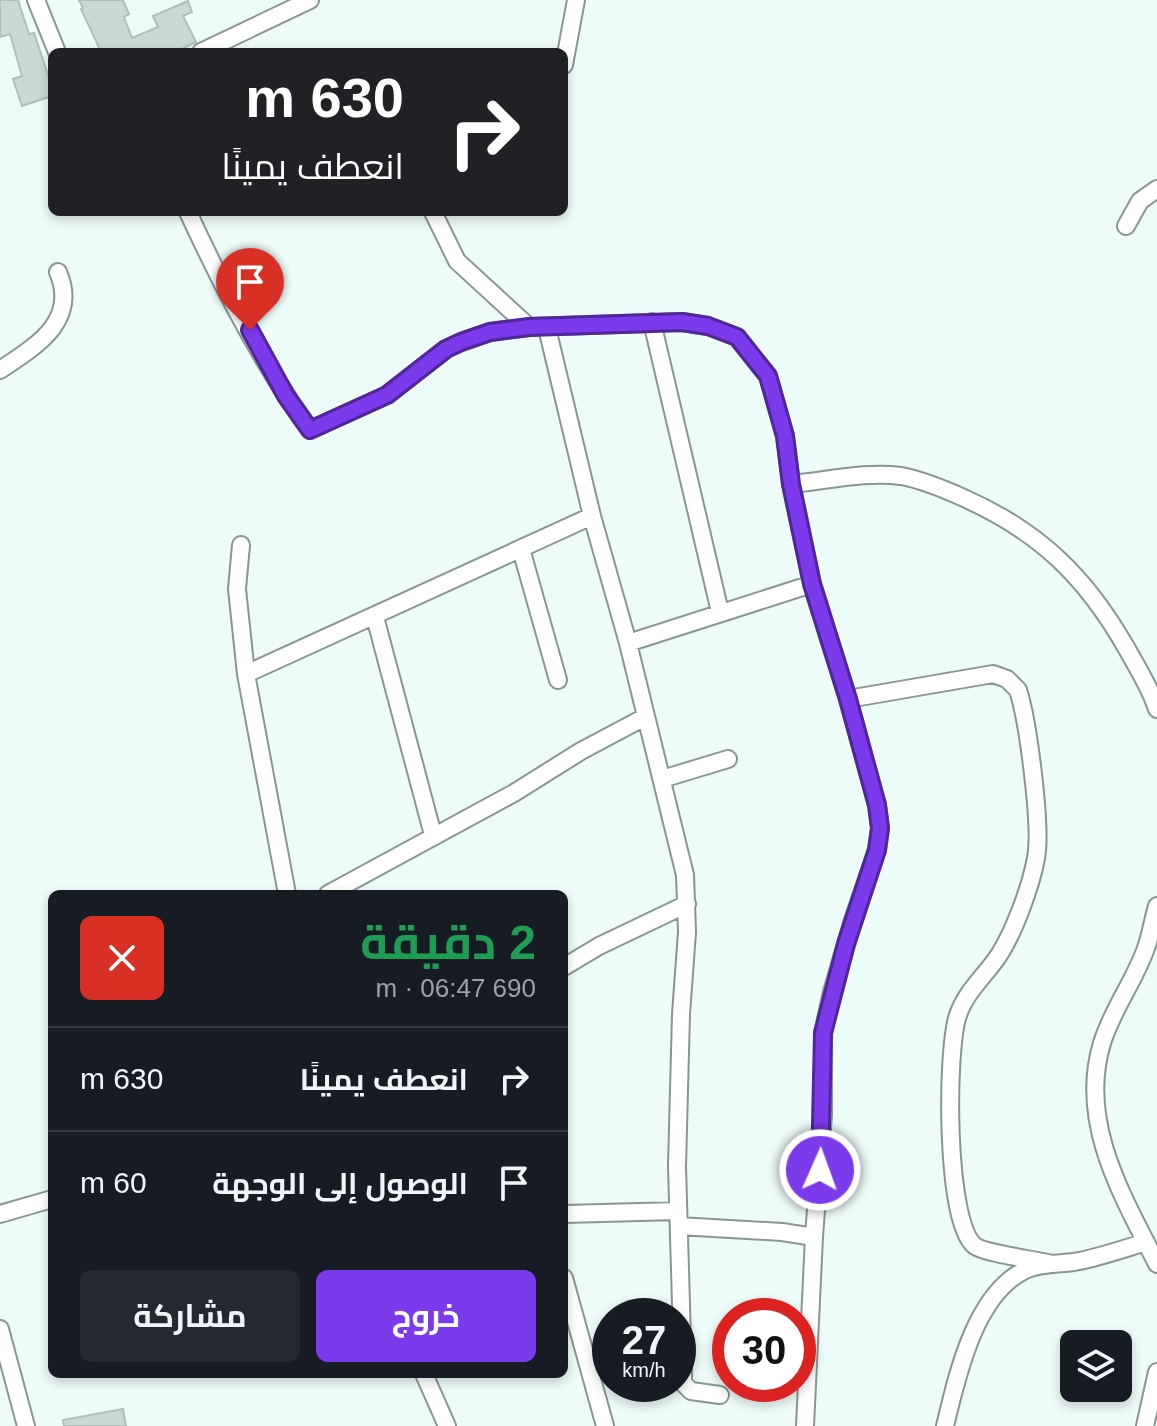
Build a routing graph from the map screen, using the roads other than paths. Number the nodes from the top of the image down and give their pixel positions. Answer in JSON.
{"nodes":[{"id":1,"x":36,"y":0,"type":"edge"},
{"id":2,"x":310,"y":0,"type":"edge"},
{"id":3,"x":576,"y":0,"type":"edge"},
{"id":4,"x":55,"y":48,"type":"edge"},
{"id":5,"x":209,"y":48,"type":"edge"},
{"id":6,"x":567,"y":48,"type":"edge"},
{"id":7,"x":1157,"y":189,"type":"edge"},
{"id":8,"x":190,"y":216,"type":"edge"},
{"id":9,"x":435,"y":216,"type":"edge"},
{"id":10,"x":1126,"y":226,"type":"dead end"},
{"id":11,"x":58,"y":272,"type":"dead end"},
{"id":12,"x":652,"y":322,"type":"junction"},
{"id":13,"x":529,"y":327,"type":"junction"},
{"id":14,"x":547,"y":328,"type":"junction"},
{"id":15,"x":0,"y":370,"type":"edge"},
{"id":16,"x":791,"y":484,"type":"junction"},
{"id":17,"x":592,"y":516,"type":"junction"},
{"id":18,"x":241,"y":545,"type":"dead end"},
{"id":19,"x":521,"y":549,"type":"junction"},
{"id":20,"x":812,"y":584,"type":"junction"},
{"id":21,"x":720,"y":612,"type":"junction"},
{"id":22,"x":375,"y":617,"type":"junction"},
{"id":23,"x":628,"y":643,"type":"junction"},
{"id":24,"x":246,"y":674,"type":"junction"},
{"id":25,"x":558,"y":680,"type":"dead end"},
{"id":26,"x":848,"y":699,"type":"junction"},
{"id":27,"x":1157,"y":709,"type":"edge"},
{"id":28,"x":645,"y":717,"type":"junction"},
{"id":29,"x":728,"y":759,"type":"dead end"},
{"id":30,"x":662,"y":779,"type":"junction"},
{"id":31,"x":433,"y":835,"type":"junction"},
{"id":32,"x":286,"y":890,"type":"edge"},
{"id":33,"x":335,"y":890,"type":"edge"},
{"id":34,"x":687,"y":904,"type":"junction"},
{"id":35,"x":1157,"y":906,"type":"edge"},
{"id":36,"x":568,"y":965,"type":"edge"},
{"id":37,"x":48,"y":1200,"type":"edge"},
{"id":38,"x":0,"y":1214,"type":"edge"},
{"id":39,"x":568,"y":1214,"type":"edge"},
{"id":40,"x":678,"y":1218,"type":"junction"},
{"id":41,"x":814,"y":1237,"type":"junction"},
{"id":42,"x":1146,"y":1242,"type":"junction"},
{"id":43,"x":1052,"y":1264,"type":"junction"},
{"id":44,"x":1157,"y":1264,"type":"edge"},
{"id":45,"x":568,"y":1292,"type":"edge"},
{"id":46,"x":0,"y":1329,"type":"edge"},
{"id":47,"x":1157,"y":1372,"type":"edge"},
{"id":48,"x":426,"y":1378,"type":"edge"},
{"id":49,"x":712,"y":1394,"type":"edge"},
{"id":50,"x":26,"y":1426,"type":"edge"},
{"id":51,"x":447,"y":1426,"type":"edge"},
{"id":52,"x":605,"y":1426,"type":"edge"},
{"id":53,"x":805,"y":1426,"type":"edge"},
{"id":54,"x":945,"y":1426,"type":"edge"},
{"id":55,"x":1145,"y":1426,"type":"edge"}],
"edges":[{"from":1,"to":4,"type":"street"},
{"from":2,"to":5,"type":"street"},
{"from":3,"to":6,"type":"street"},
{"from":7,"to":10,"type":"street"},
{"from":8,"to":13,"type":"street"},
{"from":9,"to":13,"type":"street"},
{"from":11,"to":15,"type":"street"},
{"from":12,"to":14,"type":"street"},
{"from":12,"to":16,"type":"street"},
{"from":12,"to":21,"type":"street"},
{"from":13,"to":14,"type":"street"},
{"from":14,"to":17,"type":"street"},
{"from":16,"to":20,"type":"street"},
{"from":16,"to":27,"type":"street"},
{"from":17,"to":19,"type":"street"},
{"from":17,"to":23,"type":"street"},
{"from":18,"to":24,"type":"street"},
{"from":19,"to":22,"type":"street"},
{"from":19,"to":25,"type":"street"},
{"from":20,"to":21,"type":"street"},
{"from":20,"to":26,"type":"street"},
{"from":21,"to":23,"type":"street"},
{"from":22,"to":24,"type":"street"},
{"from":22,"to":31,"type":"street"},
{"from":23,"to":28,"type":"street"},
{"from":24,"to":32,"type":"street"},
{"from":26,"to":41,"type":"street"},
{"from":26,"to":43,"type":"street"},
{"from":28,"to":30,"type":"street"},
{"from":28,"to":31,"type":"street"},
{"from":29,"to":30,"type":"street"},
{"from":30,"to":34,"type":"street"},
{"from":31,"to":33,"type":"street"},
{"from":34,"to":36,"type":"street"},
{"from":34,"to":40,"type":"street"},
{"from":35,"to":42,"type":"street"},
{"from":37,"to":38,"type":"street"},
{"from":39,"to":40,"type":"street"},
{"from":40,"to":41,"type":"street"},
{"from":40,"to":49,"type":"street"},
{"from":41,"to":53,"type":"street"},
{"from":42,"to":43,"type":"street"},
{"from":42,"to":44,"type":"street"},
{"from":43,"to":54,"type":"street"},
{"from":45,"to":52,"type":"street"},
{"from":46,"to":50,"type":"street"},
{"from":47,"to":55,"type":"street"},
{"from":48,"to":51,"type":"street"}]}
